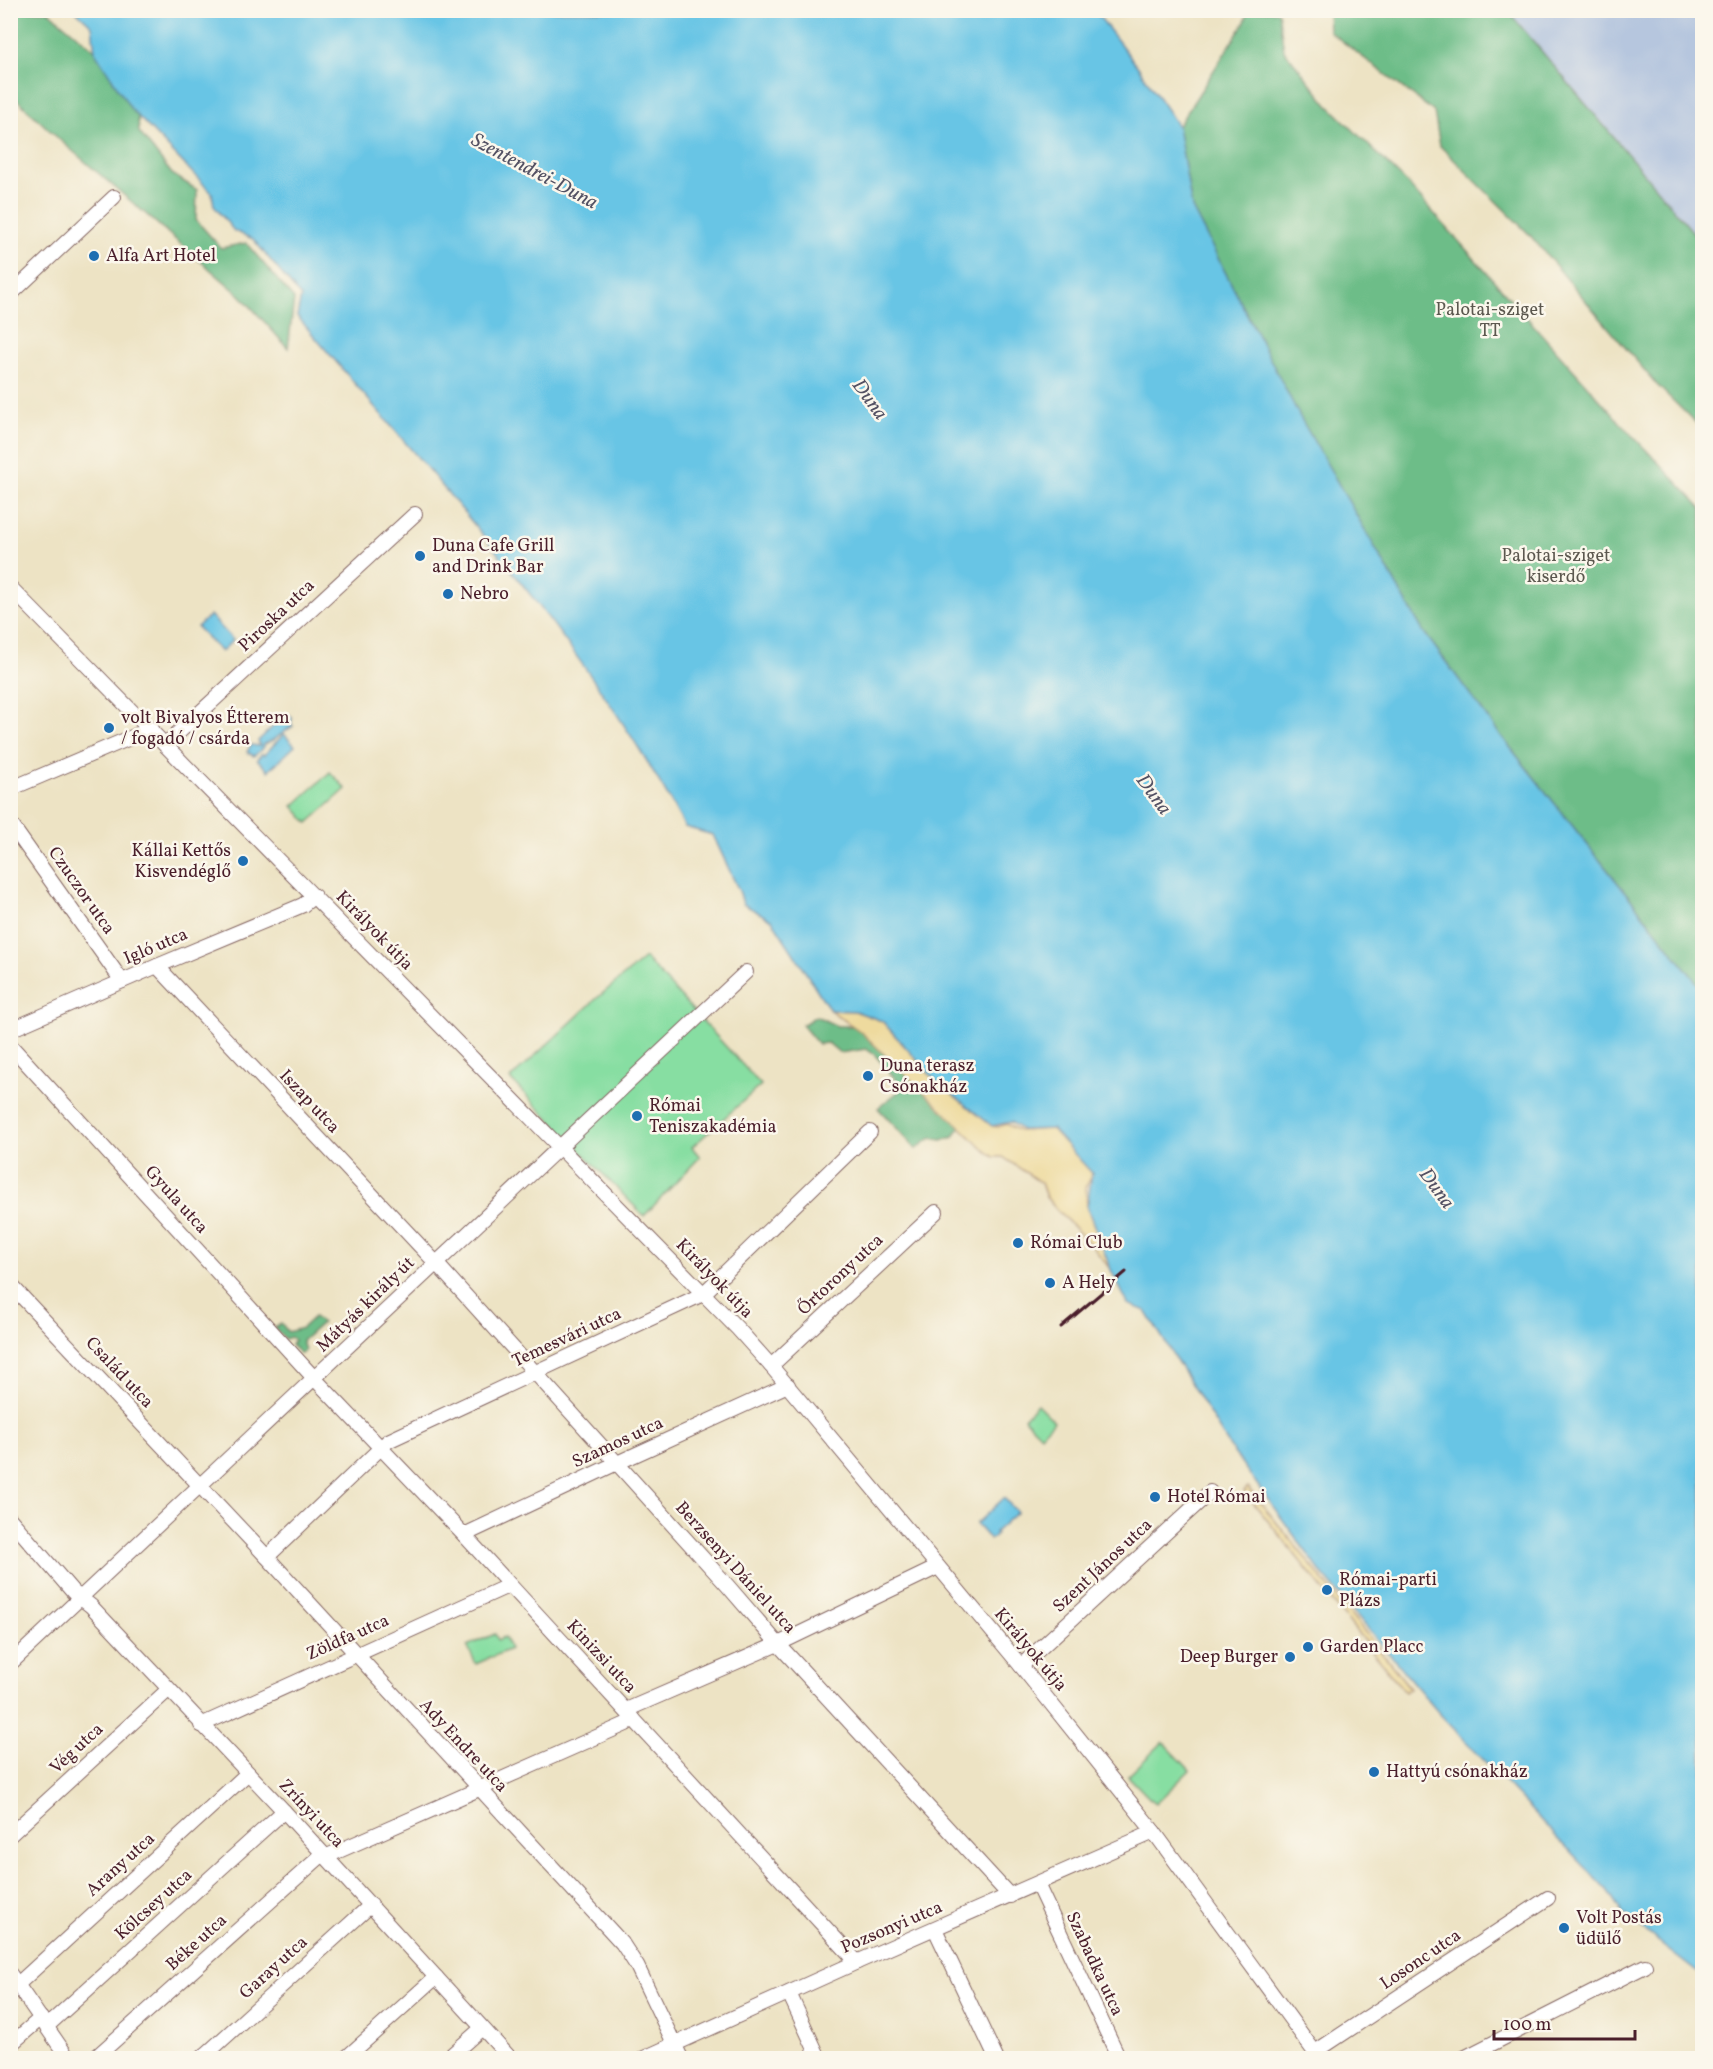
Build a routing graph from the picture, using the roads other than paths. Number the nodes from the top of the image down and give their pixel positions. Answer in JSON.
{"nodes":[{"id":1,"x":114,"y":198,"type":"dead end"},
{"id":2,"x":10,"y":296,"type":"edge"},
{"id":3,"x":415,"y":514,"type":"dead end"},
{"id":4,"x":10,"y":587,"type":"edge"},
{"id":5,"x":151,"y":729,"type":"junction"},
{"id":6,"x":165,"y":745,"type":"junction"},
{"id":7,"x":10,"y":789,"type":"edge"},
{"id":8,"x":10,"y":823,"type":"edge"},
{"id":9,"x":314,"y":896,"type":"junction"},
{"id":10,"x":157,"y":966,"type":"junction"},
{"id":11,"x":746,"y":972,"type":"dead end"},
{"id":12,"x":122,"y":981,"type":"junction"},
{"id":13,"x":10,"y":1030,"type":"edge"},
{"id":14,"x":10,"y":1045,"type":"edge"},
{"id":15,"x":870,"y":1132,"type":"dead end"},
{"id":16,"x":560,"y":1148,"type":"junction"},
{"id":17,"x":936,"y":1212,"type":"dead end"},
{"id":18,"x":436,"y":1263,"type":"junction"},
{"id":19,"x":10,"y":1284,"type":"edge"},
{"id":20,"x":703,"y":1294,"type":"junction"},
{"id":21,"x":771,"y":1365,"type":"junction"},
{"id":22,"x":535,"y":1373,"type":"junction"},
{"id":23,"x":315,"y":1379,"type":"junction"},
{"id":24,"x":788,"y":1385,"type":"junction"},
{"id":25,"x":381,"y":1447,"type":"junction"},
{"id":26,"x":617,"y":1463,"type":"junction"},
{"id":27,"x":200,"y":1487,"type":"junction"},
{"id":28,"x":1210,"y":1492,"type":"dead end"},
{"id":29,"x":10,"y":1519,"type":"edge"},
{"id":30,"x":464,"y":1535,"type":"junction"},
{"id":31,"x":267,"y":1557,"type":"junction"},
{"id":32,"x":938,"y":1566,"type":"junction"},
{"id":33,"x":510,"y":1585,"type":"junction"},
{"id":34,"x":81,"y":1599,"type":"junction"},
{"id":35,"x":778,"y":1644,"type":"junction"},
{"id":36,"x":355,"y":1654,"type":"junction"},
{"id":37,"x":10,"y":1664,"type":"edge"},
{"id":38,"x":1021,"y":1666,"type":"junction"},
{"id":39,"x":168,"y":1690,"type":"junction"},
{"id":40,"x":630,"y":1714,"type":"junction"},
{"id":41,"x":201,"y":1725,"type":"junction"},
{"id":42,"x":248,"y":1773,"type":"junction"},
{"id":43,"x":478,"y":1789,"type":"junction"},
{"id":44,"x":284,"y":1811,"type":"junction"},
{"id":45,"x":1154,"y":1832,"type":"junction"},
{"id":46,"x":10,"y":1835,"type":"edge"},
{"id":47,"x":324,"y":1856,"type":"junction"},
{"id":48,"x":1037,"y":1884,"type":"junction"},
{"id":49,"x":1010,"y":1896,"type":"junction"},
{"id":50,"x":1548,"y":1898,"type":"dead end"},
{"id":51,"x":371,"y":1905,"type":"junction"},
{"id":52,"x":935,"y":1929,"type":"junction"},
{"id":53,"x":856,"y":1962,"type":"junction"},
{"id":54,"x":1645,"y":1966,"type":"dead end"},
{"id":55,"x":436,"y":1977,"type":"junction"},
{"id":56,"x":14,"y":1979,"type":"edge"},
{"id":57,"x":789,"y":1993,"type":"junction"},
{"id":58,"x":44,"y":2022,"type":"junction"},
{"id":59,"x":482,"y":2028,"type":"junction"},
{"id":60,"x":10,"y":2045,"type":"edge"},
{"id":61,"x":678,"y":2052,"type":"edge"},
{"id":62,"x":1317,"y":2055,"type":"edge"},
{"id":63,"x":68,"y":2058,"type":"edge"},
{"id":64,"x":94,"y":2058,"type":"edge"},
{"id":65,"x":202,"y":2058,"type":"edge"},
{"id":66,"x":346,"y":2058,"type":"edge"},
{"id":67,"x":448,"y":2058,"type":"edge"},
{"id":68,"x":510,"y":2058,"type":"edge"},
{"id":69,"x":644,"y":2058,"type":"edge"},
{"id":70,"x":819,"y":2058,"type":"edge"},
{"id":71,"x":996,"y":2058,"type":"edge"},
{"id":72,"x":1119,"y":2058,"type":"edge"},
{"id":73,"x":1464,"y":2058,"type":"edge"}],
"edges":[{"from":1,"to":2,"type":"street"},
{"from":3,"to":6,"type":"street","name":"Piroska utca"},
{"from":4,"to":5,"type":"street","name":"Királyok útja"},
{"from":5,"to":6,"type":"street","name":"Királyok útja"},
{"from":5,"to":7,"type":"street"},
{"from":6,"to":9,"type":"street","name":"Királyok útja"},
{"from":8,"to":12,"type":"street","name":"Czuczor utca"},
{"from":9,"to":10,"type":"street","name":"Igló utca"},
{"from":9,"to":16,"type":"street","name":"Királyok útja"},
{"from":10,"to":12,"type":"street","name":"Igló utca"},
{"from":10,"to":18,"type":"street","name":"Iszap utca"},
{"from":11,"to":16,"type":"street","name":"Mátyás király út"},
{"from":12,"to":13,"type":"street","name":"Igló utca"},
{"from":14,"to":23,"type":"street","name":"Gyula utca"},
{"from":15,"to":20,"type":"street","name":"Temesvári utca"},
{"from":16,"to":18,"type":"street","name":"Mátyás király út"},
{"from":16,"to":20,"type":"street","name":"Királyok útja"},
{"from":17,"to":21,"type":"street","name":"Őrtorony utca"},
{"from":18,"to":22,"type":"street","name":"Berzsenyi Dániel utca"},
{"from":18,"to":23,"type":"street","name":"Mátyás király út"},
{"from":19,"to":27,"type":"street","name":"Család utca"},
{"from":20,"to":21,"type":"street","name":"Királyok útja"},
{"from":20,"to":22,"type":"street","name":"Temesvári utca"},
{"from":21,"to":24,"type":"street","name":"Királyok útja"},
{"from":22,"to":25,"type":"street","name":"Temesvári utca"},
{"from":22,"to":26,"type":"street","name":"Berzsenyi Dániel utca"},
{"from":23,"to":25,"type":"street","name":"Kinizsi utca"},
{"from":23,"to":27,"type":"street","name":"Mátyás király út"},
{"from":24,"to":26,"type":"street","name":"Szamos utca"},
{"from":24,"to":32,"type":"street","name":"Királyok útja"},
{"from":25,"to":30,"type":"street","name":"Kinizsi utca"},
{"from":25,"to":31,"type":"street","name":"Temesvári utca"},
{"from":26,"to":30,"type":"street","name":"Szamos utca"},
{"from":26,"to":35,"type":"street","name":"Berzsenyi Dániel utca"},
{"from":27,"to":31,"type":"street","name":"Ady Endre utca"},
{"from":27,"to":34,"type":"street","name":"Mátyás király út"},
{"from":28,"to":38,"type":"street","name":"Szent János utca"},
{"from":29,"to":34,"type":"street","name":"Zrínyi utca"},
{"from":30,"to":33,"type":"street","name":"Kinizsi utca"},
{"from":31,"to":36,"type":"street","name":"Ady Endre utca"},
{"from":32,"to":35,"type":"street","name":"Béke utca"},
{"from":32,"to":38,"type":"street","name":"Királyok útja"},
{"from":33,"to":36,"type":"street","name":"Zöldfa utca"},
{"from":33,"to":40,"type":"street","name":"Kinizsi utca"},
{"from":34,"to":37,"type":"street","name":"Mátyás király út"},
{"from":34,"to":39,"type":"street","name":"Zrínyi utca"},
{"from":35,"to":40,"type":"street","name":"Béke utca"},
{"from":35,"to":49,"type":"street","name":"Berzsenyi Dániel utca"},
{"from":36,"to":41,"type":"street","name":"Zöldfa utca"},
{"from":36,"to":43,"type":"street","name":"Ady Endre utca"},
{"from":38,"to":45,"type":"street","name":"Királyok útja"},
{"from":39,"to":41,"type":"street","name":"Zrínyi utca"},
{"from":39,"to":46,"type":"street","name":"Vég utca"},
{"from":40,"to":43,"type":"street","name":"Béke utca"},
{"from":40,"to":53,"type":"street","name":"Kinizsi utca"},
{"from":41,"to":42,"type":"street","name":"Zrínyi utca"},
{"from":42,"to":44,"type":"street","name":"Zrínyi utca"},
{"from":42,"to":56,"type":"street","name":"Arany utca"},
{"from":43,"to":47,"type":"street","name":"Béke utca"},
{"from":43,"to":61,"type":"street","name":"Ady Endre utca"},
{"from":44,"to":47,"type":"street","name":"Zrínyi utca"},
{"from":44,"to":58,"type":"street","name":"Kölcsey utca"},
{"from":45,"to":48,"type":"street","name":"Pozsonyi utca"},
{"from":45,"to":62,"type":"street","name":"Királyok útja"},
{"from":47,"to":51,"type":"street","name":"Zrínyi utca"},
{"from":47,"to":64,"type":"street","name":"Béke utca"},
{"from":48,"to":49,"type":"street","name":"Pozsonyi utca"},
{"from":48,"to":72,"type":"street","name":"Szabadka utca"},
{"from":49,"to":52,"type":"street","name":"Pozsonyi utca"},
{"from":50,"to":62,"type":"street","name":"Losonc utca"},
{"from":51,"to":55,"type":"street","name":"Zrínyi utca"},
{"from":51,"to":65,"type":"street","name":"Garay utca"},
{"from":52,"to":53,"type":"street","name":"Pozsonyi utca"},
{"from":52,"to":71,"type":"street"},
{"from":53,"to":57,"type":"street","name":"Pozsonyi utca"},
{"from":54,"to":73,"type":"street"},
{"from":55,"to":59,"type":"street","name":"Zrínyi utca"},
{"from":55,"to":66,"type":"street"},
{"from":56,"to":58,"type":"street"},
{"from":57,"to":61,"type":"street","name":"Pozsonyi utca"},
{"from":57,"to":70,"type":"street"},
{"from":58,"to":60,"type":"street","name":"Kölcsey utca"},
{"from":58,"to":63,"type":"street"},
{"from":59,"to":67,"type":"street"},
{"from":59,"to":68,"type":"street","name":"Zrínyi utca"},
{"from":61,"to":69,"type":"street","name":"Pozsonyi utca"}]}
